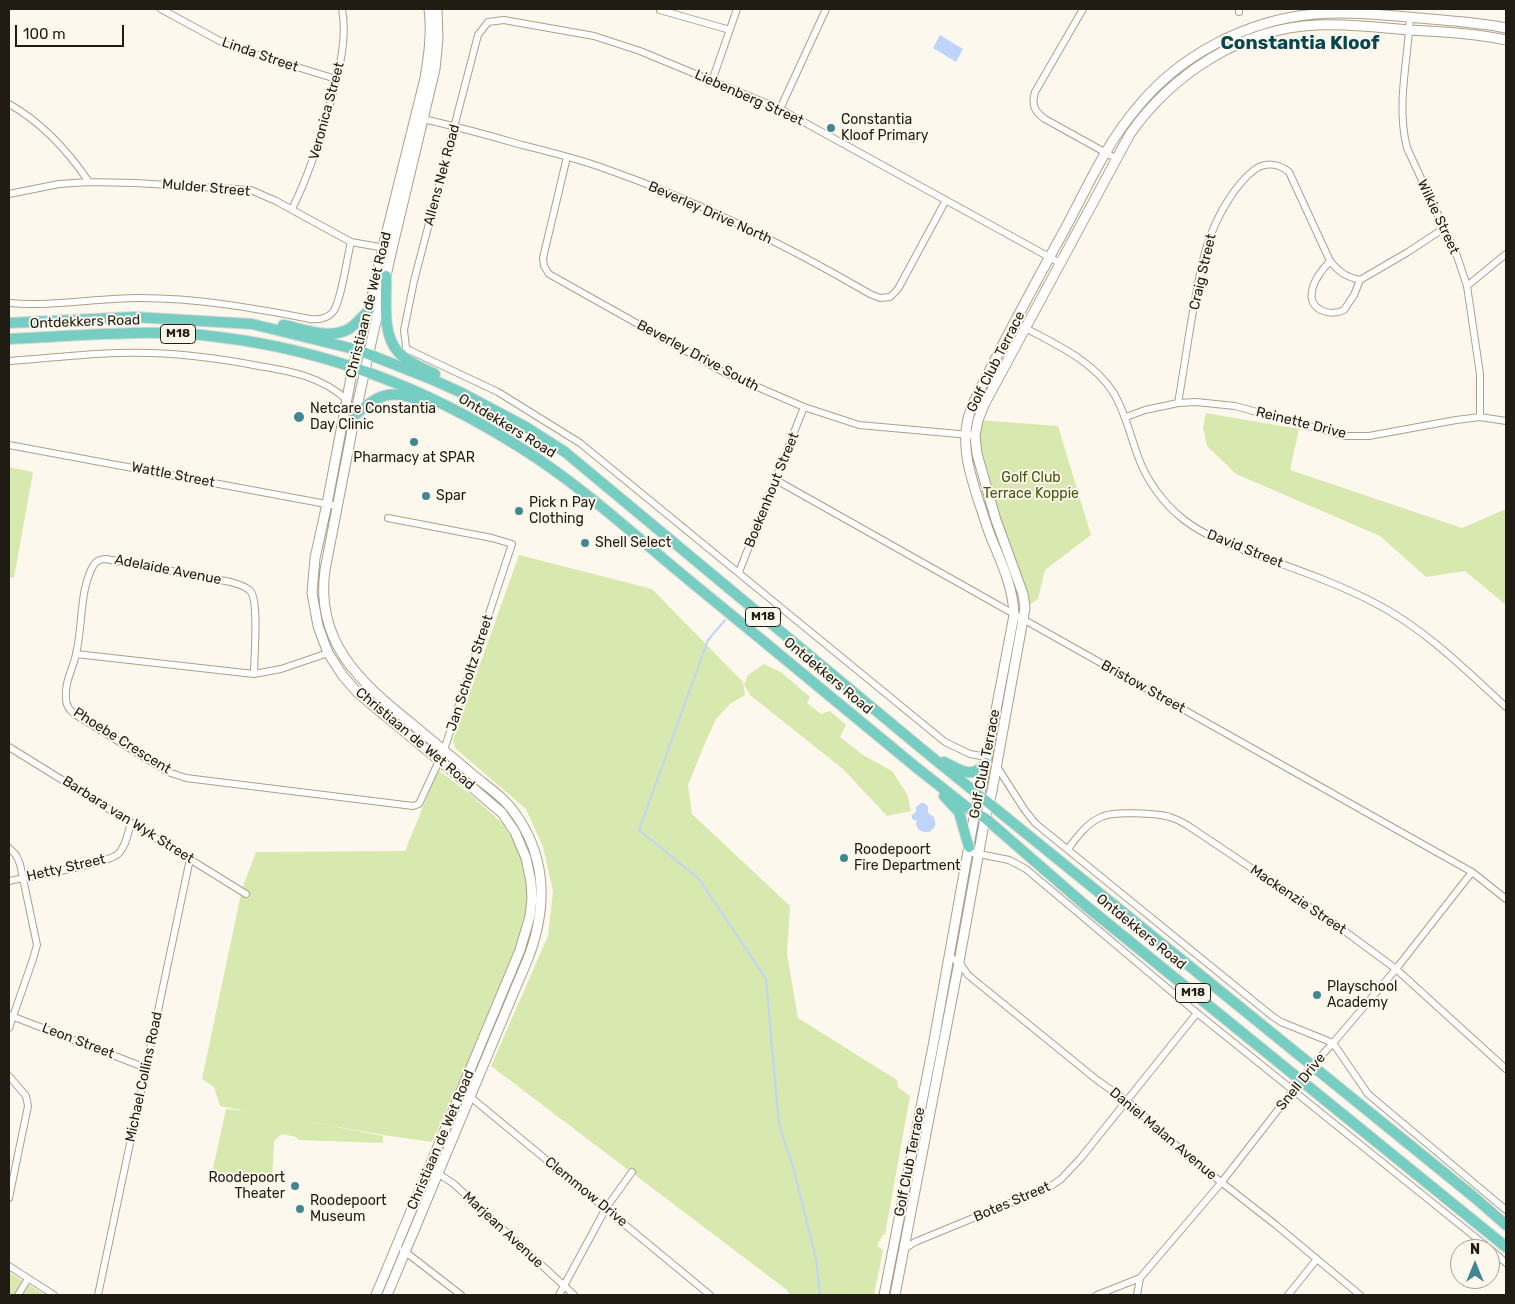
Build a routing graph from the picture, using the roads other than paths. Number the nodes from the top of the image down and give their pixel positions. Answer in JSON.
{"nodes":[{"id":1,"x":161,"y":9,"type":"edge"},
{"id":2,"x":342,"y":9,"type":"edge"},
{"id":3,"x":429,"y":9,"type":"edge"},
{"id":4,"x":437,"y":9,"type":"edge"},
{"id":5,"x":737,"y":9,"type":"edge"},
{"id":6,"x":826,"y":9,"type":"edge"},
{"id":7,"x":1083,"y":9,"type":"edge"},
{"id":8,"x":660,"y":10,"type":"edge"},
{"id":9,"x":1354,"y":11,"type":"edge"},
{"id":10,"x":1410,"y":17,"type":"junction"},
{"id":11,"x":1352,"y":25,"type":"junction"},
{"id":12,"x":1506,"y":28,"type":"edge"},
{"id":13,"x":730,"y":30,"type":"junction"},
{"id":14,"x":1410,"y":30,"type":"junction"},
{"id":15,"x":478,"y":35,"type":"joint"},
{"id":16,"x":1506,"y":40,"type":"edge"},
{"id":17,"x":336,"y":80,"type":"junction"},
{"id":18,"x":712,"y":81,"type":"junction"},
{"id":19,"x":9,"y":104,"type":"edge"},
{"id":20,"x":780,"y":110,"type":"junction"},
{"id":21,"x":419,"y":118,"type":"junction"},
{"id":22,"x":454,"y":126,"type":"junction"},
{"id":23,"x":1106,"y":152,"type":"junction"},
{"id":24,"x":567,"y":157,"type":"junction"},
{"id":25,"x":1117,"y":159,"type":"junction"},
{"id":26,"x":89,"y":182,"type":"junction"},
{"id":27,"x":9,"y":194,"type":"edge"},
{"id":28,"x":946,"y":200,"type":"junction"},
{"id":29,"x":292,"y":209,"type":"junction"},
{"id":30,"x":1443,"y":229,"type":"junction"},
{"id":31,"x":351,"y":242,"type":"junction"},
{"id":32,"x":387,"y":248,"type":"junction"},
{"id":33,"x":1506,"y":254,"type":"edge"},
{"id":34,"x":1049,"y":258,"type":"junction"},
{"id":35,"x":1330,"y":261,"type":"junction"},
{"id":36,"x":1060,"y":263,"type":"junction"},
{"id":37,"x":386,"y":276,"type":"junction"},
{"id":38,"x":1360,"y":280,"type":"junction"},
{"id":39,"x":1467,"y":286,"type":"junction"},
{"id":40,"x":9,"y":303,"type":"edge"},
{"id":41,"x":369,"y":310,"type":"junction"},
{"id":42,"x":407,"y":315,"type":"joint"},
{"id":43,"x":9,"y":322,"type":"edge"},
{"id":44,"x":1016,"y":323,"type":"junction"},
{"id":45,"x":252,"y":324,"type":"junction"},
{"id":46,"x":1026,"y":328,"type":"junction"},
{"id":47,"x":9,"y":339,"type":"edge"},
{"id":48,"x":358,"y":350,"type":"junction"},
{"id":49,"x":370,"y":354,"type":"junction"},
{"id":50,"x":9,"y":361,"type":"edge"},
{"id":51,"x":353,"y":367,"type":"junction"},
{"id":52,"x":366,"y":371,"type":"junction"},
{"id":53,"x":346,"y":400,"type":"junction"},
{"id":54,"x":1178,"y":403,"type":"junction"},
{"id":55,"x":804,"y":407,"type":"junction"},
{"id":56,"x":460,"y":412,"type":"junction"},
{"id":57,"x":355,"y":415,"type":"junction"},
{"id":58,"x":1126,"y":416,"type":"junction"},
{"id":59,"x":1480,"y":417,"type":"junction"},
{"id":60,"x":1506,"y":421,"type":"edge"},
{"id":61,"x":526,"y":427,"type":"junction"},
{"id":62,"x":970,"y":435,"type":"junction"},
{"id":63,"x":9,"y":445,"type":"edge"},
{"id":64,"x":776,"y":480,"type":"junction"},
{"id":65,"x":327,"y":504,"type":"junction"},
{"id":66,"x":337,"y":506,"type":"junction"},
{"id":67,"x":388,"y":518,"type":"dead end"},
{"id":68,"x":739,"y":572,"type":"junction"},
{"id":69,"x":1014,"y":615,"type":"junction"},
{"id":70,"x":1023,"y":620,"type":"junction"},
{"id":71,"x":328,"y":653,"type":"junction"},
{"id":72,"x":76,"y":654,"type":"junction"},
{"id":73,"x":254,"y":674,"type":"junction"},
{"id":74,"x":1506,"y":707,"type":"edge"},
{"id":75,"x":9,"y":747,"type":"edge"},
{"id":76,"x":922,"y":749,"type":"junction"},
{"id":77,"x":444,"y":750,"type":"junction"},
{"id":78,"x":438,"y":759,"type":"junction"},
{"id":79,"x":990,"y":761,"type":"junction"},
{"id":80,"x":917,"y":768,"type":"junction"},
{"id":81,"x":979,"y":796,"type":"junction"},
{"id":82,"x":422,"y":799,"type":"joint"},
{"id":83,"x":988,"y":803,"type":"junction"},
{"id":84,"x":975,"y":812,"type":"junction"},
{"id":85,"x":985,"y":818,"type":"junction"},
{"id":86,"x":132,"y":823,"type":"junction"},
{"id":87,"x":9,"y":848,"type":"edge"},
{"id":88,"x":969,"y":849,"type":"junction"},
{"id":89,"x":1068,"y":849,"type":"junction"},
{"id":90,"x":979,"y":853,"type":"junction"},
{"id":91,"x":190,"y":859,"type":"junction"},
{"id":92,"x":1472,"y":872,"type":"junction"},
{"id":93,"x":24,"y":878,"type":"junction"},
{"id":94,"x":9,"y":881,"type":"edge"},
{"id":95,"x":246,"y":894,"type":"dead end"},
{"id":96,"x":1506,"y":899,"type":"edge"},
{"id":97,"x":949,"y":957,"type":"junction"},
{"id":98,"x":947,"y":967,"type":"junction"},
{"id":99,"x":961,"y":968,"type":"junction"},
{"id":100,"x":1396,"y":969,"type":"junction"},
{"id":101,"x":1197,"y":1012,"type":"junction"},
{"id":102,"x":11,"y":1016,"type":"edge"},
{"id":103,"x":9,"y":1028,"type":"edge"},
{"id":104,"x":1333,"y":1043,"type":"junction"},
{"id":105,"x":1312,"y":1066,"type":"junction"},
{"id":106,"x":146,"y":1068,"type":"junction"},
{"id":107,"x":1506,"y":1069,"type":"edge"},
{"id":108,"x":9,"y":1076,"type":"edge"},
{"id":109,"x":1301,"y":1080,"type":"junction"},
{"id":110,"x":1294,"y":1091,"type":"junction"},
{"id":111,"x":466,"y":1094,"type":"junction"},
{"id":112,"x":1127,"y":1102,"type":"junction"},
{"id":113,"x":428,"y":1171,"type":"junction"},
{"id":114,"x":632,"y":1172,"type":"dead end"},
{"id":115,"x":438,"y":1174,"type":"junction"},
{"id":116,"x":1221,"y":1183,"type":"junction"},
{"id":117,"x":9,"y":1198,"type":"edge"},
{"id":118,"x":606,"y":1208,"type":"junction"},
{"id":119,"x":1506,"y":1210,"type":"edge"},
{"id":120,"x":1506,"y":1225,"type":"edge"},
{"id":121,"x":1478,"y":1239,"type":"edge"},
{"id":122,"x":396,"y":1247,"type":"junction"},
{"id":123,"x":1506,"y":1247,"type":"edge"},
{"id":124,"x":898,"y":1249,"type":"junction"},
{"id":125,"x":406,"y":1251,"type":"junction"},
{"id":126,"x":1317,"y":1259,"type":"junction"},
{"id":127,"x":9,"y":1266,"type":"edge"},
{"id":128,"x":1140,"y":1278,"type":"junction"},
{"id":129,"x":28,"y":1279,"type":"junction"},
{"id":130,"x":563,"y":1286,"type":"junction"},
{"id":131,"x":18,"y":1295,"type":"edge"},
{"id":132,"x":54,"y":1295,"type":"edge"},
{"id":133,"x":98,"y":1295,"type":"edge"},
{"id":134,"x":376,"y":1295,"type":"edge"},
{"id":135,"x":387,"y":1295,"type":"edge"},
{"id":136,"x":461,"y":1295,"type":"edge"},
{"id":137,"x":559,"y":1295,"type":"edge"},
{"id":138,"x":574,"y":1295,"type":"edge"},
{"id":139,"x":710,"y":1295,"type":"edge"},
{"id":140,"x":884,"y":1295,"type":"edge"},
{"id":141,"x":895,"y":1295,"type":"edge"},
{"id":142,"x":1097,"y":1295,"type":"edge"},
{"id":143,"x":1137,"y":1295,"type":"edge"},
{"id":144,"x":1288,"y":1295,"type":"edge"},
{"id":145,"x":1360,"y":1295,"type":"edge"}],
"edges":[{"from":1,"to":17,"type":"street","name":"Linda Street"},
{"from":2,"to":17,"type":"street","name":"Veronica Street"},
{"from":3,"to":21,"type":"street","name":"Christiaan de Wet Road"},
{"from":4,"to":21,"type":"street","name":"Christiaan de Wet Road"},
{"from":5,"to":13,"type":"street"},
{"from":6,"to":20,"type":"street"},
{"from":7,"to":23,"type":"street"},
{"from":8,"to":13,"type":"street"},
{"from":9,"to":10,"type":"street","name":"Golf Club Terrace"},
{"from":9,"to":11,"type":"street"},
{"from":9,"to":23,"type":"street","name":"Golf Club Terrace"},
{"from":10,"to":12,"type":"street","name":"Golf Club Terrace"},
{"from":10,"to":14,"type":"street","name":"Wilkie Street"},
{"from":11,"to":14,"type":"street","name":"Golf Club Terrace"},
{"from":11,"to":25,"type":"street","name":"Golf Club Terrace"},
{"from":13,"to":18,"type":"street"},
{"from":14,"to":16,"type":"street","name":"Golf Club Terrace"},
{"from":14,"to":30,"type":"street","name":"Wilkie Street"},
{"from":15,"to":18,"type":"street","name":"Liebenberg Street"},
{"from":15,"to":22,"type":"street","name":"Allens Nek Road"},
{"from":17,"to":29,"type":"street","name":"Veronica Street"},
{"from":18,"to":20,"type":"street","name":"Liebenberg Street"},
{"from":19,"to":26,"type":"street"},
{"from":20,"to":28,"type":"street","name":"Liebenberg Street"},
{"from":21,"to":22,"type":"street","name":"Beverley Drive North"},
{"from":21,"to":32,"type":"street","name":"Christiaan de Wet Road"},
{"from":22,"to":24,"type":"street","name":"Beverley Drive North"},
{"from":22,"to":42,"type":"street","name":"Allens Nek Road"},
{"from":23,"to":25,"type":"street"},
{"from":23,"to":34,"type":"street","name":"Golf Club Terrace"},
{"from":24,"to":28,"type":"street","name":"Beverley Drive North"},
{"from":24,"to":55,"type":"street","name":"Beverley Drive South"},
{"from":25,"to":36,"type":"street","name":"Golf Club Terrace"},
{"from":26,"to":27,"type":"street","name":"Mulder Street"},
{"from":26,"to":29,"type":"street","name":"Mulder Street"},
{"from":28,"to":34,"type":"street","name":"Liebenberg Street"},
{"from":29,"to":31,"type":"street","name":"Mulder Street"},
{"from":30,"to":38,"type":"street"},
{"from":30,"to":39,"type":"street","name":"Wilkie Street"},
{"from":31,"to":32,"type":"street","name":"Mulder Street"},
{"from":31,"to":40,"type":"street","name":"Ontdekkers Road"},
{"from":32,"to":37,"type":"street","name":"Christiaan de Wet Road"},
{"from":32,"to":41,"type":"street","name":"Christiaan de Wet Road"},
{"from":33,"to":39,"type":"street"},
{"from":34,"to":36,"type":"street","name":"Liebenberg Street"},
{"from":34,"to":44,"type":"street","name":"Golf Club Terrace"},
{"from":35,"to":38,"type":"street","name":"Craig Street"},
{"from":35,"to":38,"type":"street"},
{"from":35,"to":54,"type":"street","name":"Craig Street"},
{"from":36,"to":46,"type":"street","name":"Golf Club Terrace"},
{"from":37,"to":49,"type":"street","name":"Christiaan de Wet Road"},
{"from":37,"to":61,"type":"main road"},
{"from":39,"to":59,"type":"street","name":"Wilkie Street"},
{"from":41,"to":45,"type":"main road"},
{"from":41,"to":48,"type":"street","name":"Christiaan de Wet Road"},
{"from":42,"to":68,"type":"street","name":"Ontdekkers Road"},
{"from":43,"to":45,"type":"main road","name":"Ontdekkers Road","number":"M18"},
{"from":44,"to":46,"type":"street","name":"David Street"},
{"from":44,"to":62,"type":"street","name":"Golf Club Terrace"},
{"from":45,"to":48,"type":"main road","name":"Ontdekkers Road","number":"M18"},
{"from":46,"to":58,"type":"street","name":"David Street"},
{"from":46,"to":62,"type":"street","name":"Golf Club Terrace"},
{"from":47,"to":51,"type":"main road","name":"Ontdekkers Road","number":"M18"},
{"from":48,"to":49,"type":"main road","name":"Ontdekkers Road","number":"M18"},
{"from":48,"to":51,"type":"street","name":"Christiaan de Wet Road"},
{"from":49,"to":52,"type":"street","name":"Christiaan de Wet Road"},
{"from":49,"to":61,"type":"main road","name":"Ontdekkers Road","number":"M18"},
{"from":50,"to":53,"type":"street"},
{"from":51,"to":52,"type":"main road","name":"Ontdekkers Road","number":"M18"},
{"from":51,"to":53,"type":"street","name":"Christiaan de Wet Road"},
{"from":52,"to":56,"type":"main road","name":"Ontdekkers Road","number":"M18"},
{"from":52,"to":57,"type":"street","name":"Christiaan de Wet Road"},
{"from":53,"to":65,"type":"street","name":"Christiaan de Wet Road"},
{"from":54,"to":58,"type":"street","name":"Reinette Drive"},
{"from":54,"to":59,"type":"street","name":"Reinette Drive"},
{"from":55,"to":62,"type":"street","name":"Beverley Drive South"},
{"from":55,"to":64,"type":"street","name":"Boekenhout Street"},
{"from":56,"to":57,"type":"main road"},
{"from":56,"to":80,"type":"main road","name":"Ontdekkers Road","number":"M18"},
{"from":57,"to":66,"type":"street","name":"Christiaan de Wet Road"},
{"from":58,"to":74,"type":"street","name":"David Street"},
{"from":59,"to":60,"type":"street","name":"Reinette Drive"},
{"from":61,"to":76,"type":"main road","name":"Ontdekkers Road","number":"M18"},
{"from":62,"to":69,"type":"street","name":"Golf Club Terrace"},
{"from":62,"to":70,"type":"street","name":"Golf Club Terrace"},
{"from":63,"to":65,"type":"street","name":"Wattle Street"},
{"from":64,"to":68,"type":"street","name":"Boekenhout Street"},
{"from":64,"to":69,"type":"street","name":"Bristow Street"},
{"from":65,"to":66,"type":"street","name":"Wattle Street"},
{"from":65,"to":71,"type":"street","name":"Christiaan de Wet Road"},
{"from":66,"to":77,"type":"street","name":"Christiaan de Wet Road"},
{"from":67,"to":77,"type":"street","name":"Jan Scholtz Street"},
{"from":68,"to":79,"type":"street","name":"Ontdekkers Road"},
{"from":69,"to":70,"type":"street","name":"Bristow Street"},
{"from":69,"to":79,"type":"street","name":"Golf Club Terrace"},
{"from":70,"to":79,"type":"street","name":"Golf Club Terrace"},
{"from":70,"to":92,"type":"street","name":"Bristow Street"},
{"from":71,"to":73,"type":"street"},
{"from":71,"to":78,"type":"street","name":"Christiaan de Wet Road"},
{"from":72,"to":73,"type":"street"},
{"from":72,"to":73,"type":"street","name":"Adelaide Avenue"},
{"from":72,"to":82,"type":"street","name":"Phoebe Crescent"},
{"from":75,"to":86,"type":"street","name":"Barbara van Wyk Street"},
{"from":76,"to":79,"type":"main road"},
{"from":76,"to":81,"type":"main road","name":"Ontdekkers Road","number":"M18"},
{"from":77,"to":78,"type":"street","name":"Jan Scholtz Street"},
{"from":77,"to":111,"type":"street","name":"Christiaan de Wet Road"},
{"from":78,"to":82,"type":"street","name":"Jan Scholtz Street"},
{"from":78,"to":111,"type":"street","name":"Christiaan de Wet Road"},
{"from":79,"to":81,"type":"street","name":"Golf Club Terrace"},
{"from":79,"to":83,"type":"street","name":"Golf Club Terrace"},
{"from":79,"to":89,"type":"street","name":"Ontdekkers Road"},
{"from":80,"to":84,"type":"main road","name":"Ontdekkers Road","number":"M18"},
{"from":80,"to":88,"type":"main road"},
{"from":81,"to":83,"type":"main road","name":"Ontdekkers Road","number":"M18"},
{"from":81,"to":84,"type":"street","name":"Golf Club Terrace"},
{"from":83,"to":85,"type":"street","name":"Golf Club Terrace"},
{"from":83,"to":105,"type":"main road","name":"Ontdekkers Road","number":"M18"},
{"from":84,"to":85,"type":"main road","name":"Ontdekkers Road","number":"M18"},
{"from":84,"to":88,"type":"street","name":"Golf Club Terrace"},
{"from":85,"to":90,"type":"street","name":"Golf Club Terrace"},
{"from":85,"to":109,"type":"main road","name":"Ontdekkers Road","number":"M18"},
{"from":86,"to":91,"type":"street","name":"Barbara van Wyk Street"},
{"from":86,"to":93,"type":"street","name":"Hetty Street"},
{"from":87,"to":93,"type":"street"},
{"from":88,"to":90,"type":"street","name":"Ontdekkers Road"},
{"from":88,"to":97,"type":"street","name":"Golf Club Terrace"},
{"from":89,"to":100,"type":"street","name":"Mackenzie Street"},
{"from":89,"to":104,"type":"street","name":"Ontdekkers Road"},
{"from":90,"to":99,"type":"street","name":"Golf Club Terrace"},
{"from":90,"to":101,"type":"street","name":"Ontdekkers Road"},
{"from":91,"to":95,"type":"street","name":"Barbara van Wyk Street"},
{"from":91,"to":106,"type":"street","name":"Michael Collins Road"},
{"from":92,"to":96,"type":"street","name":"Bristow Street"},
{"from":92,"to":100,"type":"street","name":"Snell Drive"},
{"from":93,"to":94,"type":"street","name":"Hetty Street"},
{"from":93,"to":102,"type":"street"},
{"from":97,"to":98,"type":"street","name":"Golf Club Terrace"},
{"from":97,"to":99,"type":"street","name":"Daniel Malan Avenue"},
{"from":98,"to":99,"type":"street","name":"Daniel Malan Avenue"},
{"from":98,"to":124,"type":"street","name":"Golf Club Terrace"},
{"from":99,"to":112,"type":"street","name":"Daniel Malan Avenue"},
{"from":99,"to":124,"type":"street","name":"Golf Club Terrace"},
{"from":100,"to":104,"type":"street","name":"Snell Drive"},
{"from":100,"to":107,"type":"street","name":"Mackenzie Street"},
{"from":101,"to":110,"type":"street","name":"Ontdekkers Road"},
{"from":101,"to":112,"type":"street","name":"Botes Street"},
{"from":102,"to":103,"type":"street"},
{"from":102,"to":106,"type":"street","name":"Leon Street"},
{"from":104,"to":105,"type":"street","name":"Snell Drive"},
{"from":104,"to":119,"type":"street"},
{"from":105,"to":109,"type":"street","name":"Snell Drive"},
{"from":105,"to":120,"type":"main road","name":"Ontdekkers Road","number":"M18"},
{"from":106,"to":133,"type":"street","name":"Michael Collins Road"},
{"from":108,"to":117,"type":"street"},
{"from":109,"to":110,"type":"street","name":"Snell Drive"},
{"from":109,"to":123,"type":"main road","name":"Ontdekkers Road","number":"M18"},
{"from":110,"to":116,"type":"street","name":"Snell Drive"},
{"from":110,"to":121,"type":"street","name":"Ontdekkers Road"},
{"from":111,"to":113,"type":"street","name":"Christiaan de Wet Road"},
{"from":111,"to":115,"type":"street","name":"Christiaan de Wet Road"},
{"from":111,"to":118,"type":"street","name":"Clemmow Drive"},
{"from":112,"to":116,"type":"street","name":"Daniel Malan Avenue"},
{"from":112,"to":124,"type":"street","name":"Botes Street"},
{"from":113,"to":115,"type":"street","name":"Marjean Avenue"},
{"from":113,"to":122,"type":"street","name":"Christiaan de Wet Road"},
{"from":114,"to":118,"type":"street"},
{"from":115,"to":125,"type":"street","name":"Christiaan de Wet Road"},
{"from":115,"to":130,"type":"street","name":"Marjean Avenue"},
{"from":116,"to":126,"type":"street","name":"Daniel Malan Avenue"},
{"from":116,"to":128,"type":"street","name":"Snell Drive"},
{"from":118,"to":130,"type":"street"},
{"from":118,"to":139,"type":"street","name":"Clemmow Drive"},
{"from":122,"to":125,"type":"street"},
{"from":122,"to":134,"type":"street","name":"Christiaan de Wet Road"},
{"from":124,"to":140,"type":"street","name":"Golf Club Terrace"},
{"from":124,"to":141,"type":"street","name":"Golf Club Terrace"},
{"from":125,"to":135,"type":"street","name":"Christiaan de Wet Road"},
{"from":125,"to":136,"type":"street"},
{"from":126,"to":144,"type":"street"},
{"from":126,"to":145,"type":"street","name":"Daniel Malan Avenue"},
{"from":127,"to":129,"type":"street"},
{"from":128,"to":142,"type":"street"},
{"from":128,"to":143,"type":"street"},
{"from":129,"to":131,"type":"street"},
{"from":129,"to":132,"type":"street"},
{"from":130,"to":137,"type":"street"},
{"from":130,"to":138,"type":"street","name":"Marjean Avenue"}]}
